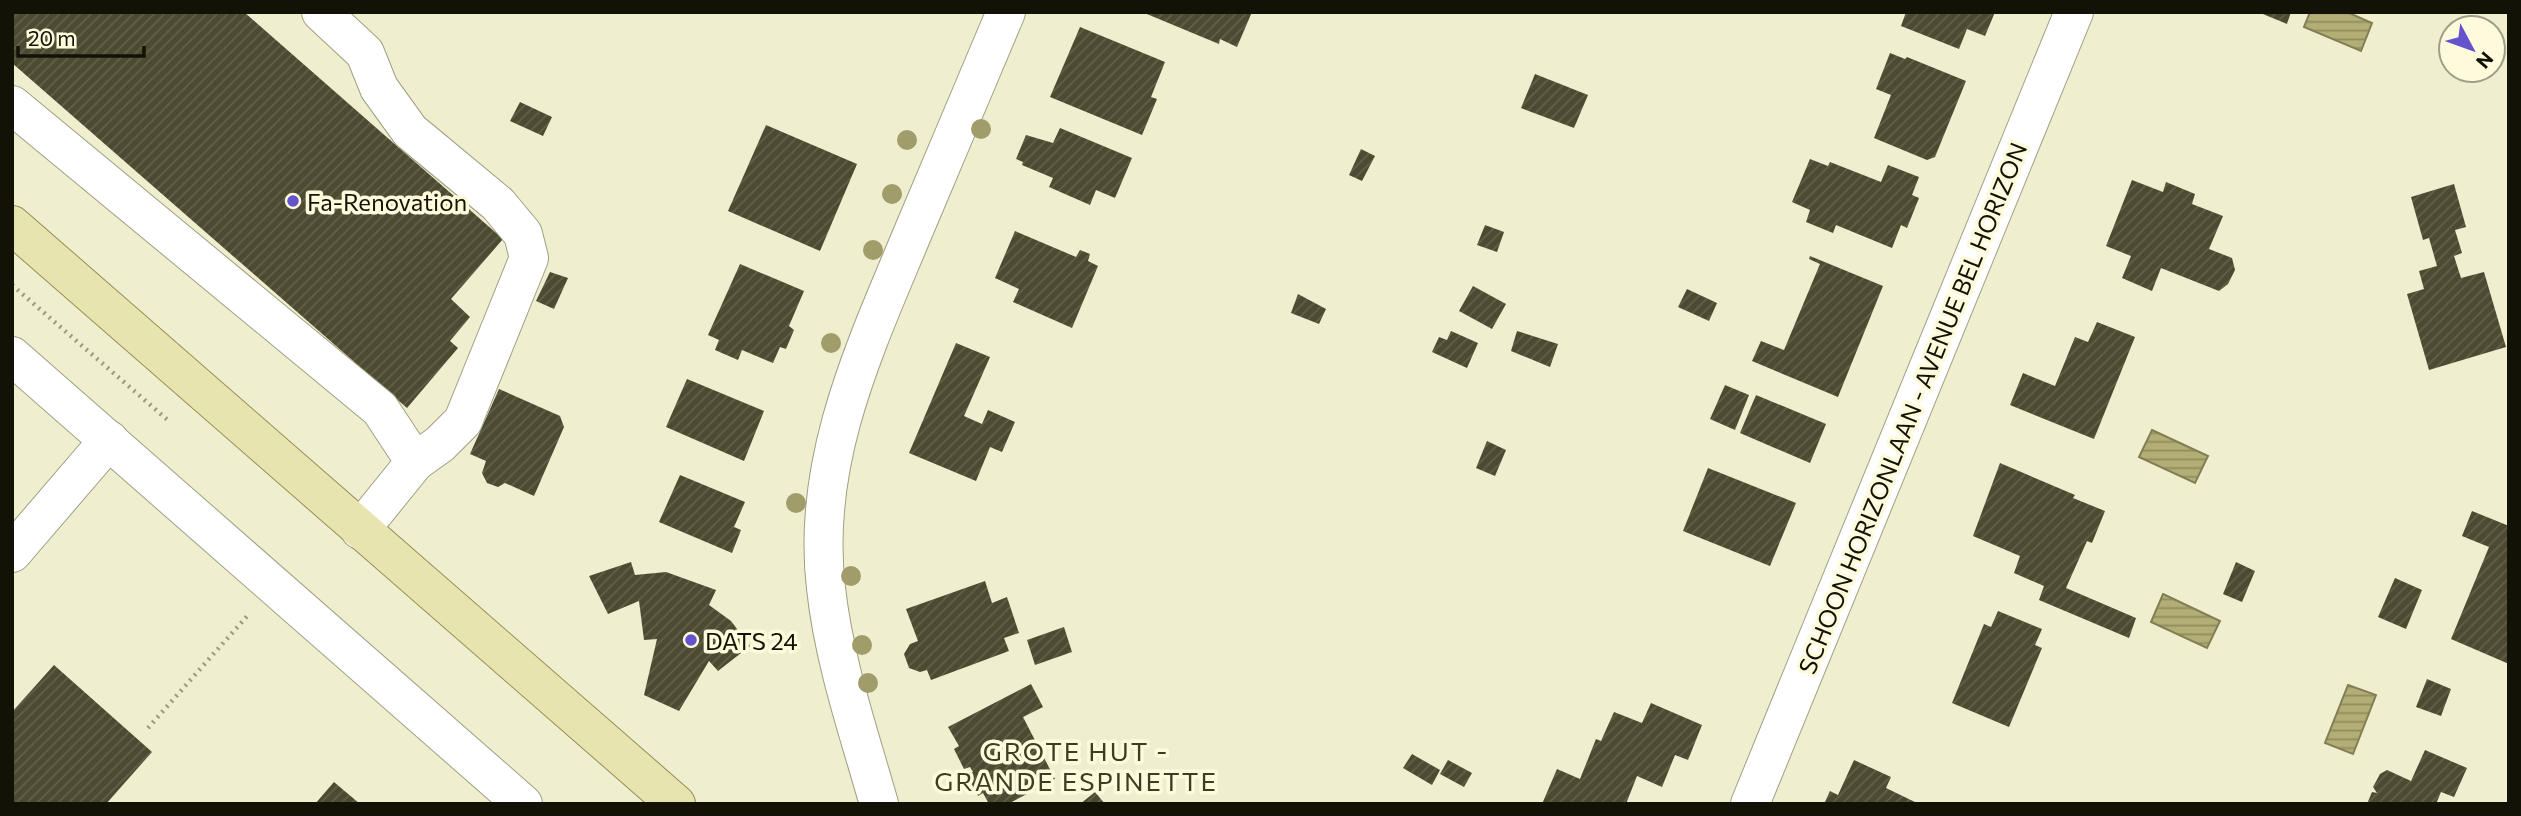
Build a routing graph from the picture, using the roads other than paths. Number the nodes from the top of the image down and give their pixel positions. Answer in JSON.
{"nodes":[{"id":1,"x":321,"y":12,"type":"edge"},
{"id":2,"x":1006,"y":12,"type":"edge"},
{"id":3,"x":2074,"y":12,"type":"edge"},
{"id":4,"x":12,"y":105,"type":"edge"},
{"id":5,"x":12,"y":225,"type":"edge"},
{"id":6,"x":12,"y":356,"type":"edge"},
{"id":7,"x":109,"y":440,"type":"junction"},
{"id":8,"x":415,"y":463,"type":"junction"},
{"id":9,"x":360,"y":530,"type":"junction"},
{"id":10,"x":12,"y":553,"type":"edge"},
{"id":11,"x":523,"y":804,"type":"edge"},
{"id":12,"x":676,"y":804,"type":"edge"},
{"id":13,"x":879,"y":804,"type":"edge"},
{"id":14,"x":1749,"y":804,"type":"edge"}],
"edges":[{"from":1,"to":8,"type":"street"},
{"from":2,"to":13,"type":"street"},
{"from":3,"to":14,"type":"street","name":"SCHOON HORIZONLAAN - AVENUE BEL HORIZON"},
{"from":4,"to":8,"type":"street"},
{"from":5,"to":9,"type":"main road"},
{"from":6,"to":7,"type":"street"},
{"from":7,"to":10,"type":"street"},
{"from":7,"to":11,"type":"street"},
{"from":8,"to":9,"type":"street"},
{"from":9,"to":12,"type":"main road"}]}
